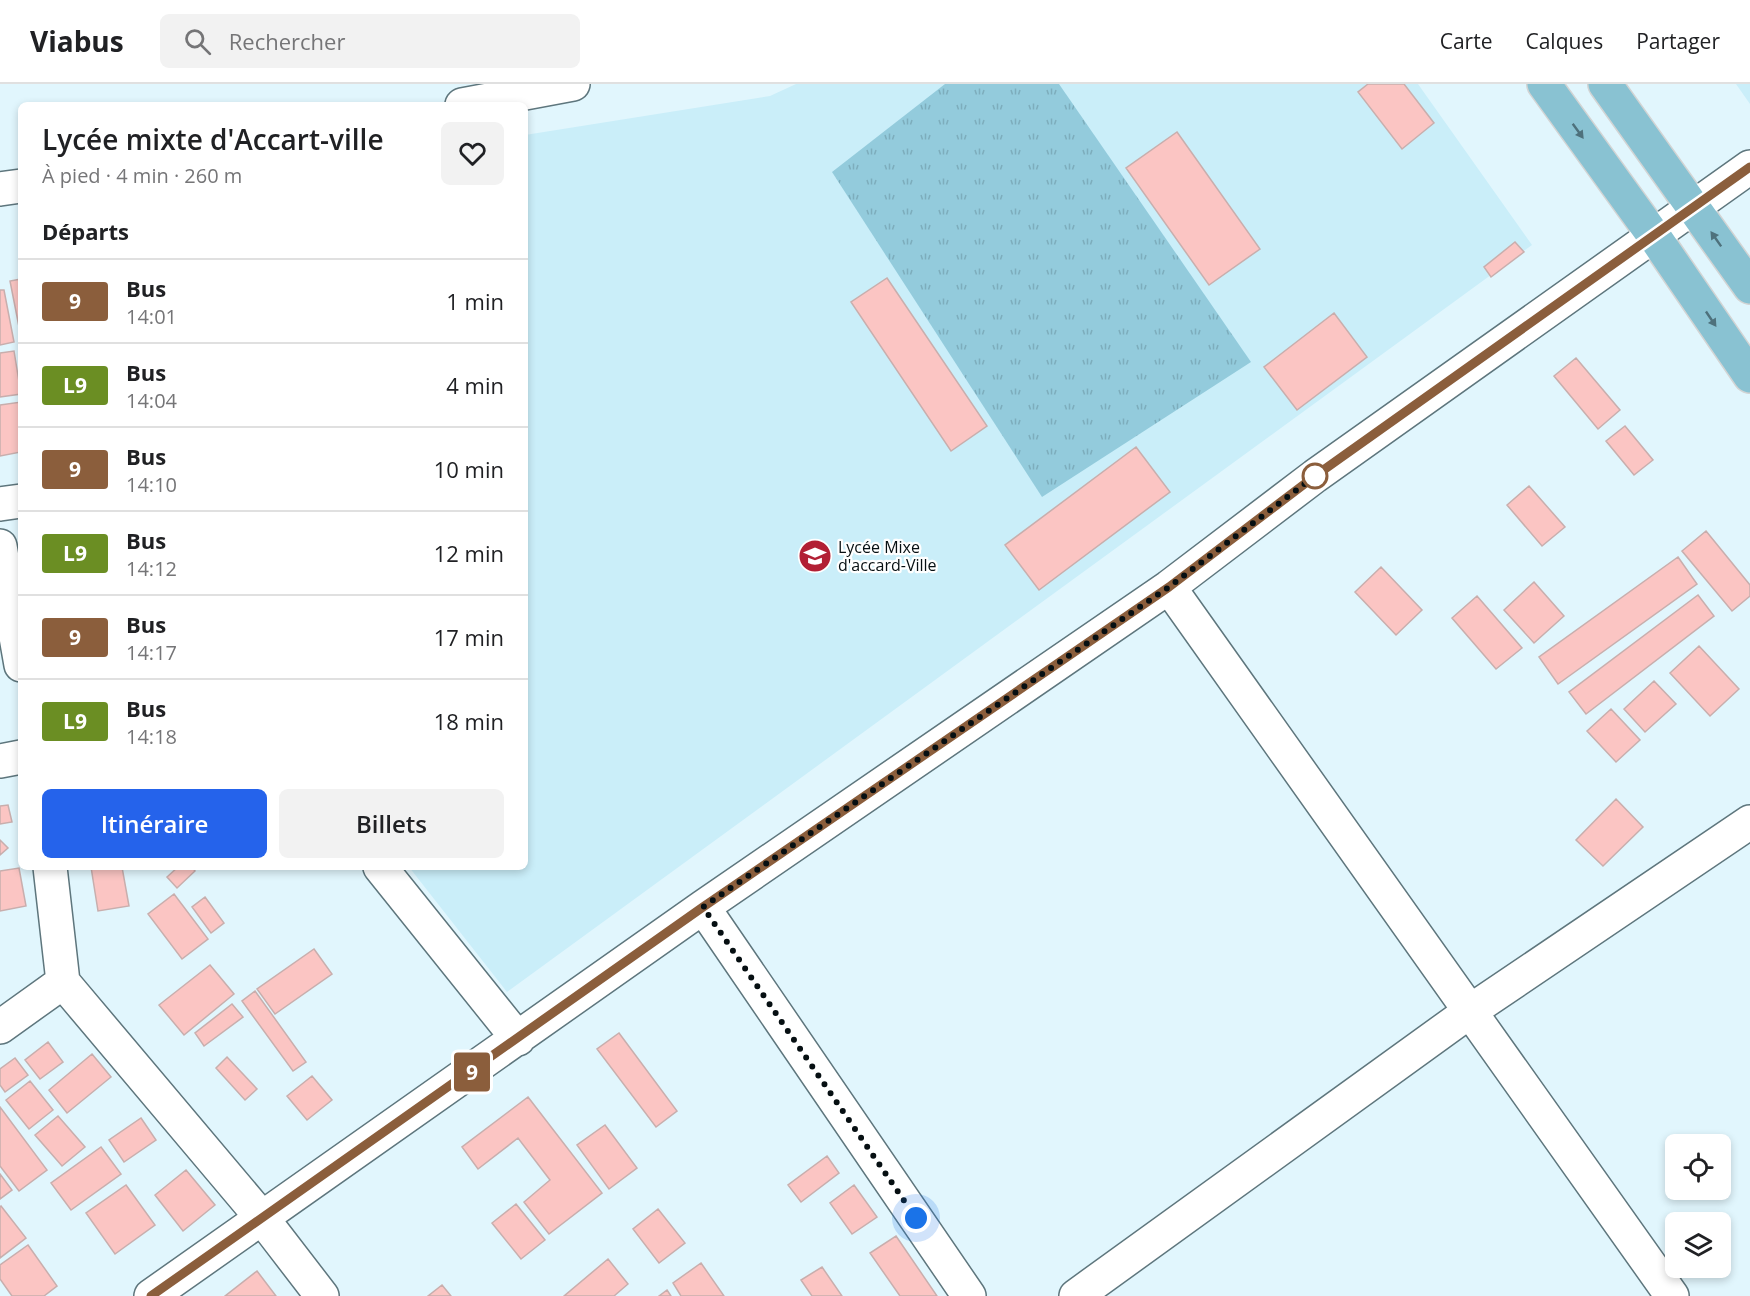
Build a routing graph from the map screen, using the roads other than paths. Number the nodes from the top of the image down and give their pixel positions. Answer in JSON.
{"nodes":[{"id":1,"x":573,"y":84,"type":"edge"},
{"id":2,"x":1544,"y":84,"type":"edge"},
{"id":3,"x":1605,"y":84,"type":"edge"},
{"id":4,"x":478,"y":102,"type":"edge"},
{"id":5,"x":1750,"y":167,"type":"edge"},
{"id":6,"x":18,"y":186,"type":"edge"},
{"id":7,"x":0,"y":189,"type":"edge"},
{"id":8,"x":1693,"y":207,"type":"junction"},
{"id":9,"x":1654,"y":236,"type":"junction"},
{"id":10,"x":1750,"y":287,"type":"edge"},
{"id":11,"x":1750,"y":376,"type":"edge"},
{"id":12,"x":18,"y":501,"type":"edge"},
{"id":13,"x":0,"y":504,"type":"edge"},
{"id":14,"x":0,"y":546,"type":"edge"},
{"id":15,"x":1169,"y":587,"type":"junction"},
{"id":16,"x":18,"y":648,"type":"edge"},
{"id":17,"x":18,"y":758,"type":"edge"},
{"id":18,"x":0,"y":761,"type":"edge"},
{"id":19,"x":1750,"y":822,"type":"edge"},
{"id":20,"x":50,"y":870,"type":"edge"},
{"id":21,"x":382,"y":870,"type":"edge"},
{"id":22,"x":703,"y":907,"type":"junction"},
{"id":23,"x":63,"y":982,"type":"junction"},
{"id":24,"x":1469,"y":1012,"type":"junction"},
{"id":25,"x":0,"y":1028,"type":"edge"},
{"id":26,"x":519,"y":1039,"type":"junction"},
{"id":27,"x":262,"y":1218,"type":"junction"},
{"id":28,"x":151,"y":1296,"type":"edge"},
{"id":29,"x":322,"y":1296,"type":"edge"},
{"id":30,"x":969,"y":1296,"type":"edge"},
{"id":31,"x":1076,"y":1296,"type":"edge"},
{"id":32,"x":1672,"y":1296,"type":"edge"}],
"edges":[{"from":1,"to":4,"type":"street"},
{"from":2,"to":9,"type":"main road","one_way":true},
{"from":3,"to":8,"type":"main road"},
{"from":5,"to":8,"type":"street"},
{"from":6,"to":7,"type":"street"},
{"from":8,"to":9,"type":"street"},
{"from":10,"to":8,"type":"main road","one_way":true},
{"from":9,"to":11,"type":"main road","one_way":true},
{"from":9,"to":15,"type":"street"},
{"from":12,"to":13,"type":"street"},
{"from":14,"to":16,"type":"street"},
{"from":15,"to":22,"type":"street"},
{"from":15,"to":24,"type":"street"},
{"from":17,"to":18,"type":"street"},
{"from":19,"to":24,"type":"street"},
{"from":20,"to":23,"type":"street"},
{"from":21,"to":26,"type":"street"},
{"from":22,"to":26,"type":"street"},
{"from":22,"to":30,"type":"street"},
{"from":23,"to":25,"type":"street"},
{"from":23,"to":27,"type":"street"},
{"from":24,"to":31,"type":"street"},
{"from":24,"to":32,"type":"street"},
{"from":26,"to":27,"type":"street"},
{"from":27,"to":28,"type":"street"},
{"from":27,"to":29,"type":"street"}]}
